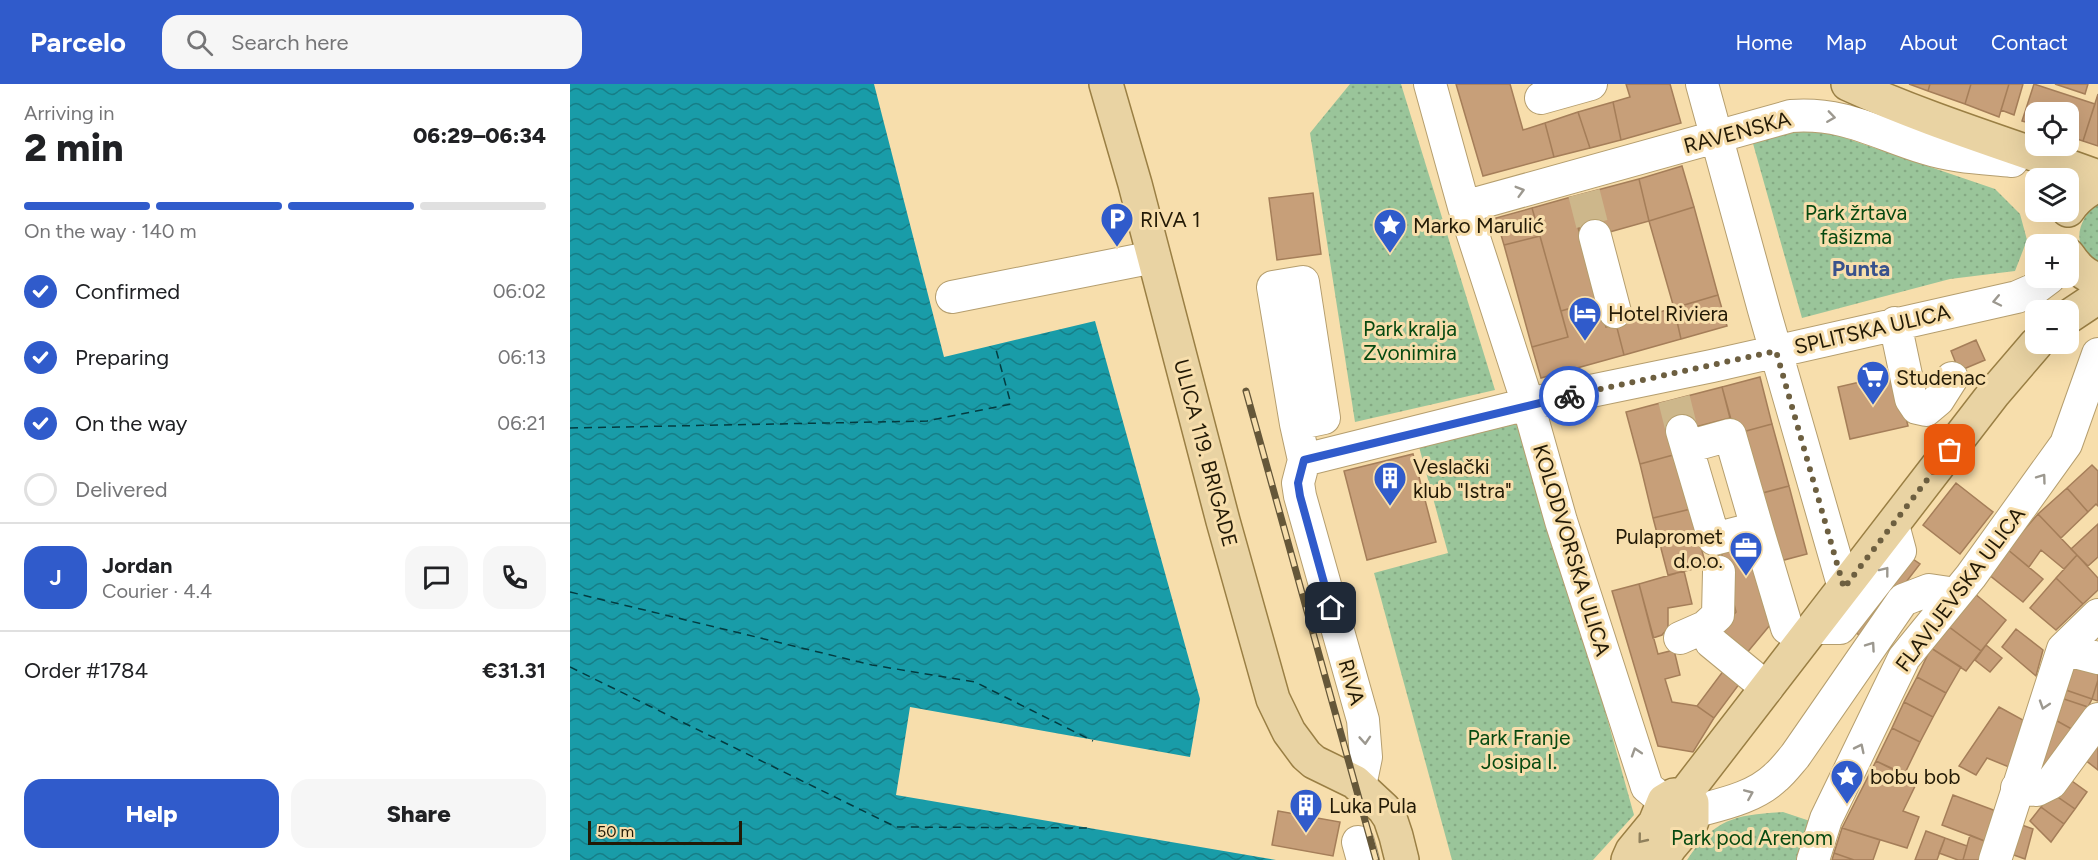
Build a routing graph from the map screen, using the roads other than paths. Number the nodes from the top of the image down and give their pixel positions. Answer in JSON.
{"nodes":[{"id":1,"x":1106,"y":84,"type":"edge"},
{"id":2,"x":1430,"y":84,"type":"edge"},
{"id":3,"x":1591,"y":84,"type":"edge"},
{"id":4,"x":1702,"y":84,"type":"edge"},
{"id":5,"x":1848,"y":84,"type":"edge"},
{"id":6,"x":1541,"y":98,"type":"dead end"},
{"id":7,"x":1962,"y":131,"type":"junction"},
{"id":8,"x":1717,"y":136,"type":"junction"},
{"id":9,"x":2024,"y":171,"type":"edge"},
{"id":10,"x":2098,"y":177,"type":"edge"},
{"id":11,"x":2098,"y":185,"type":"edge"},
{"id":12,"x":1464,"y":207,"type":"junction"},
{"id":13,"x":2065,"y":227,"type":"edge"},
{"id":14,"x":1595,"y":236,"type":"tunnel mouth"},
{"id":15,"x":1154,"y":256,"type":"junction"},
{"id":16,"x":2098,"y":280,"type":"edge"},
{"id":17,"x":2036,"y":288,"type":"edge"},
{"id":18,"x":952,"y":297,"type":"dead end"},
{"id":19,"x":2098,"y":297,"type":"edge"},
{"id":20,"x":2079,"y":310,"type":"edge"},
{"id":21,"x":1615,"y":312,"type":"dead end"},
{"id":22,"x":1895,"y":323,"type":"junction"},
{"id":23,"x":1776,"y":351,"type":"junction"},
{"id":24,"x":2027,"y":354,"type":"edge"},
{"id":25,"x":2093,"y":366,"type":"edge"},
{"id":26,"x":1952,"y":378,"type":"dead end"},
{"id":27,"x":1528,"y":404,"type":"junction"},
{"id":28,"x":2098,"y":410,"type":"edge"},
{"id":29,"x":1296,"y":424,"type":"dead end"},
{"id":30,"x":1304,"y":460,"type":"junction"},
{"id":31,"x":1893,"y":525,"type":"junction"},
{"id":32,"x":1756,"y":528,"type":"junction"},
{"id":33,"x":1719,"y":572,"type":"dead end"},
{"id":34,"x":1844,"y":588,"type":"junction"},
{"id":35,"x":1956,"y":594,"type":"junction"},
{"id":36,"x":2098,"y":615,"type":"edge"},
{"id":37,"x":1809,"y":634,"type":"junction"},
{"id":38,"x":2063,"y":649,"type":"junction"},
{"id":39,"x":2098,"y":658,"type":"edge"},
{"id":40,"x":1767,"y":688,"type":"junction"},
{"id":41,"x":2098,"y":718,"type":"edge"},
{"id":42,"x":1360,"y":786,"type":"junction"},
{"id":43,"x":2017,"y":788,"type":"junction"},
{"id":44,"x":1680,"y":803,"type":"junction"},
{"id":45,"x":1402,"y":860,"type":"edge"},
{"id":46,"x":1628,"y":860,"type":"edge"},
{"id":47,"x":1662,"y":860,"type":"edge"},
{"id":48,"x":1813,"y":860,"type":"edge"},
{"id":49,"x":1995,"y":860,"type":"edge"}],
"edges":[{"from":1,"to":15,"type":"main road","name":"ULICA 119. BRIGADE"},
{"from":2,"to":12,"type":"street","name":"KOLODVORSKA ULICA"},
{"from":3,"to":6,"type":"street"},
{"from":4,"to":8,"type":"street"},
{"from":5,"to":7,"type":"main road"},
{"from":7,"to":9,"type":"main road"},
{"from":7,"to":10,"type":"main road"},
{"from":8,"to":9,"type":"street","name":"RAVENSKA","one_way":true},
{"from":12,"to":8,"type":"street","name":"RAVENSKA","one_way":true},
{"from":8,"to":23,"type":"street"},
{"from":11,"to":13,"type":"main road"},
{"from":12,"to":27,"type":"street","name":"KOLODVORSKA ULICA"},
{"from":13,"to":16,"type":"main road"},
{"from":14,"to":21,"type":"street"},
{"from":15,"to":18,"type":"street"},
{"from":15,"to":42,"type":"main road","name":"ULICA 119. BRIGADE"},
{"from":17,"to":22,"type":"street","name":"SPLITSKA ULICA","one_way":true},
{"from":19,"to":20,"type":"main road"},
{"from":22,"to":23,"type":"street","name":"SPLITSKA ULICA"},
{"from":22,"to":26,"type":"street"},
{"from":23,"to":27,"type":"street","name":"SPLITSKA ULICA"},
{"from":23,"to":34,"type":"street"},
{"from":24,"to":31,"type":"main road"},
{"from":25,"to":28,"type":"street"},
{"from":35,"to":25,"type":"street","name":"FLAVIJEVSKA ULICA","one_way":true},
{"from":27,"to":30,"type":"street","name":"SPLITSKA ULICA"},
{"from":44,"to":27,"type":"street","name":"KOLODVORSKA ULICA","one_way":true},
{"from":29,"to":30,"type":"street"},
{"from":30,"to":42,"type":"street","name":"RIVA","one_way":true},
{"from":31,"to":34,"type":"main road"},
{"from":37,"to":31,"type":"street","one_way":true},
{"from":32,"to":32,"type":"street"},
{"from":32,"to":37,"type":"street"},
{"from":33,"to":40,"type":"street"},
{"from":34,"to":37,"type":"main road"},
{"from":44,"to":35,"type":"street","one_way":true},
{"from":48,"to":35,"type":"street","name":"FLAVIJEVSKA ULICA","one_way":true},
{"from":36,"to":38,"type":"street"},
{"from":37,"to":40,"type":"main road"},
{"from":38,"to":39,"type":"street"},
{"from":38,"to":43,"type":"street","one_way":true},
{"from":40,"to":44,"type":"main road"},
{"from":41,"to":43,"type":"street"},
{"from":42,"to":45,"type":"main road"},
{"from":43,"to":49,"type":"street"},
{"from":44,"to":46,"type":"main road","one_way":true},
{"from":44,"to":47,"type":"main road"}]}
